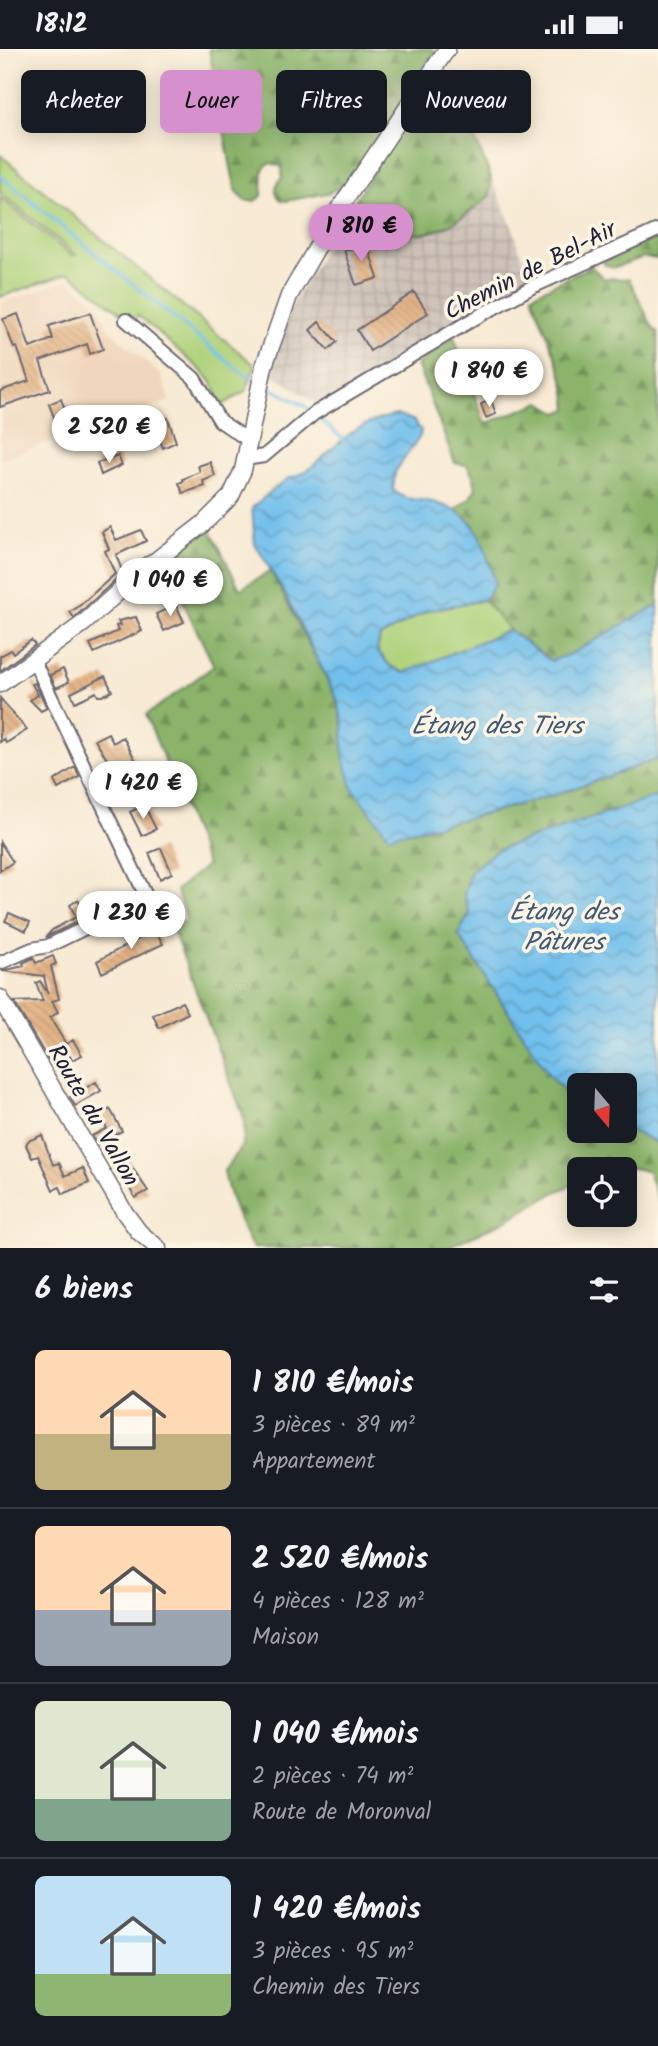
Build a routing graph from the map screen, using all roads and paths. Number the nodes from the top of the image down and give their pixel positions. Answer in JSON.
{"nodes":[{"id":1,"x":447,"y":49,"type":"edge"},
{"id":2,"x":658,"y":230,"type":"edge"},
{"id":3,"x":126,"y":320,"type":"dead end"},
{"id":4,"x":248,"y":440,"type":"junction"},
{"id":5,"x":245,"y":459,"type":"junction"},
{"id":6,"x":33,"y":659,"type":"junction"},
{"id":7,"x":0,"y":684,"type":"edge"},
{"id":8,"x":0,"y":963,"type":"edge"},
{"id":9,"x":0,"y":998,"type":"edge"},
{"id":10,"x":158,"y":1248,"type":"edge"}],
"edges":[{"from":1,"to":4,"type":"street"},
{"from":2,"to":5,"type":"street","name":"Chemin de Bel-Air"},
{"from":3,"to":4,"type":"street"},
{"from":4,"to":5,"type":"street"},
{"from":5,"to":6,"type":"street"},
{"from":6,"to":7,"type":"street"},
{"from":6,"to":8,"type":"street"},
{"from":9,"to":10,"type":"street","name":"Route du Vallon"}]}
